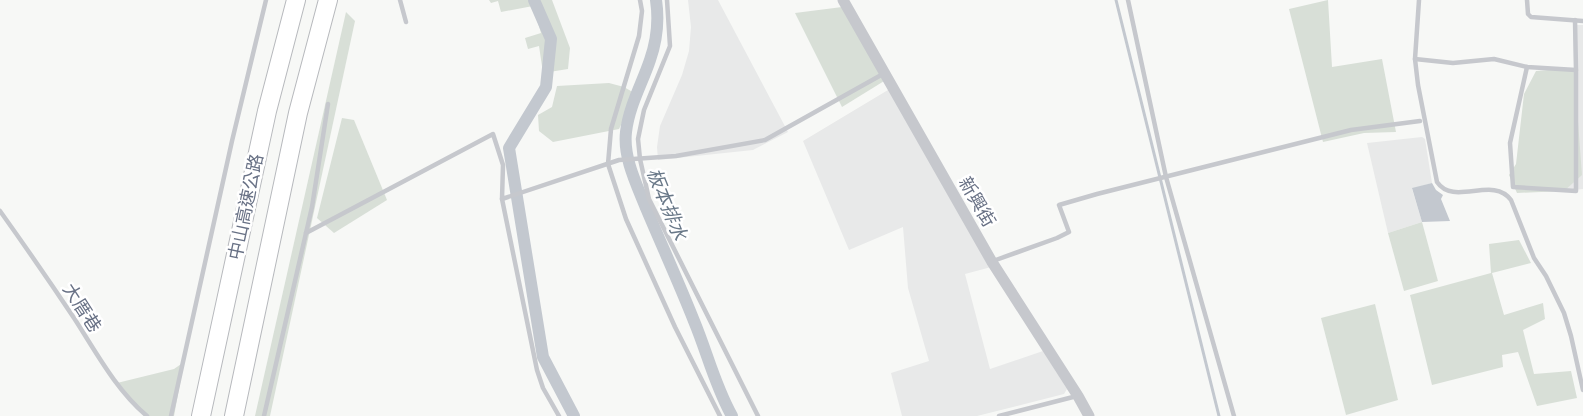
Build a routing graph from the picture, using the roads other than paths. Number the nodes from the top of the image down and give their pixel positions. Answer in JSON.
{"nodes":[{"id":1,"x":266,"y":0,"type":"edge"},
{"id":2,"x":296,"y":0,"type":"edge"},
{"id":3,"x":328,"y":0,"type":"edge"},
{"id":4,"x":400,"y":0,"type":"edge"},
{"id":5,"x":640,"y":0,"type":"edge"},
{"id":6,"x":667,"y":0,"type":"edge"},
{"id":7,"x":843,"y":0,"type":"edge"},
{"id":8,"x":1128,"y":0,"type":"edge"},
{"id":9,"x":1418,"y":0,"type":"edge"},
{"id":10,"x":1528,"y":0,"type":"edge"},
{"id":11,"x":1575,"y":20,"type":"junction"},
{"id":12,"x":1583,"y":21,"type":"edge"},
{"id":13,"x":406,"y":22,"type":"dead end"},
{"id":14,"x":1415,"y":59,"type":"junction"},
{"id":15,"x":1527,"y":67,"type":"junction"},
{"id":16,"x":1576,"y":70,"type":"junction"},
{"id":17,"x":884,"y":73,"type":"junction"},
{"id":18,"x":328,"y":104,"type":"dead end"},
{"id":19,"x":1420,"y":120,"type":"dead end"},
{"id":20,"x":640,"y":159,"type":"junction"},
{"id":21,"x":608,"y":164,"type":"junction"},
{"id":22,"x":1166,"y":177,"type":"junction"},
{"id":23,"x":502,"y":199,"type":"junction"},
{"id":24,"x":0,"y":210,"type":"edge"},
{"id":25,"x":306,"y":232,"type":"junction"},
{"id":26,"x":992,"y":262,"type":"junction"},
{"id":27,"x":1583,"y":390,"type":"edge"},
{"id":28,"x":1078,"y":396,"type":"junction"},
{"id":29,"x":147,"y":416,"type":"edge"},
{"id":30,"x":171,"y":416,"type":"edge"},
{"id":31,"x":201,"y":416,"type":"edge"},
{"id":32,"x":234,"y":416,"type":"edge"},
{"id":33,"x":264,"y":416,"type":"edge"},
{"id":34,"x":559,"y":416,"type":"edge"},
{"id":35,"x":720,"y":416,"type":"edge"},
{"id":36,"x":758,"y":416,"type":"edge"},
{"id":37,"x":999,"y":416,"type":"edge"},
{"id":38,"x":1090,"y":416,"type":"edge"},
{"id":39,"x":1234,"y":416,"type":"edge"}],
"edges":[{"from":1,"to":30,"type":"lane"},
{"from":2,"to":31,"type":"highway","name":"中山高速公路"},
{"from":3,"to":32,"type":"highway","name":"中山高速公路"},
{"from":4,"to":13,"type":"lane"},
{"from":5,"to":21,"type":"lane"},
{"from":6,"to":20,"type":"lane"},
{"from":7,"to":17,"type":"street","name":"新興街"},
{"from":8,"to":22,"type":"lane"},
{"from":9,"to":14,"type":"lane"},
{"from":10,"to":11,"type":"lane"},
{"from":11,"to":12,"type":"lane"},
{"from":11,"to":16,"type":"lane"},
{"from":14,"to":15,"type":"lane"},
{"from":14,"to":27,"type":"lane"},
{"from":15,"to":16,"type":"lane"},
{"from":15,"to":16,"type":"lane"},
{"from":17,"to":20,"type":"lane"},
{"from":17,"to":26,"type":"street","name":"新興街"},
{"from":18,"to":25,"type":"lane"},
{"from":19,"to":22,"type":"lane"},
{"from":20,"to":21,"type":"lane"},
{"from":20,"to":36,"type":"lane"},
{"from":21,"to":23,"type":"lane"},
{"from":21,"to":35,"type":"lane"},
{"from":22,"to":26,"type":"lane"},
{"from":22,"to":39,"type":"lane"},
{"from":23,"to":25,"type":"lane"},
{"from":23,"to":34,"type":"lane"},
{"from":24,"to":29,"type":"lane","name":"大厝巷"},
{"from":25,"to":33,"type":"lane"},
{"from":26,"to":28,"type":"street","name":"新興街"},
{"from":28,"to":37,"type":"lane"},
{"from":28,"to":38,"type":"street","name":"新興街"}]}
